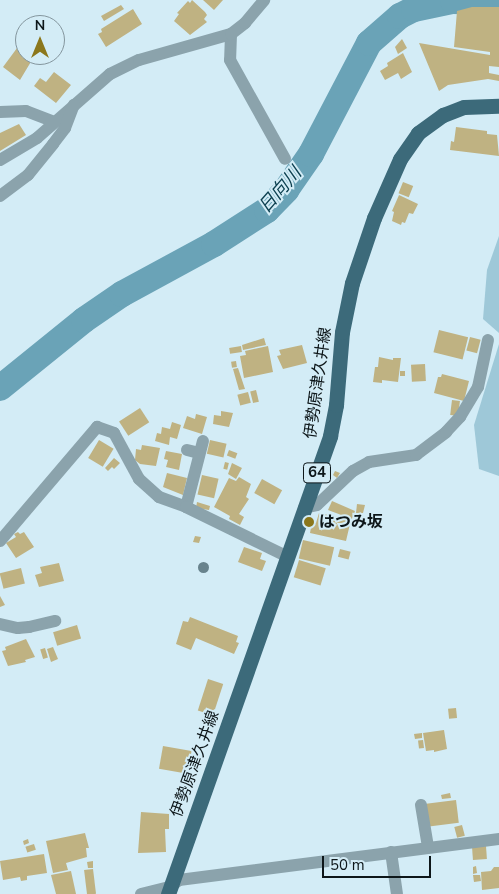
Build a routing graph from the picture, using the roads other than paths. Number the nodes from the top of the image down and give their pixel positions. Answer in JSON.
{"nodes":[{"id":1,"x":264,"y":0,"type":"edge"},
{"id":2,"x":232,"y":34,"type":"junction"},
{"id":3,"x":75,"y":103,"type":"junction"},
{"id":4,"x":499,"y":106,"type":"edge"},
{"id":5,"x":0,"y":112,"type":"edge"},
{"id":6,"x":54,"y":122,"type":"junction"},
{"id":7,"x":285,"y":158,"type":"dead end"},
{"id":8,"x":0,"y":160,"type":"edge"},
{"id":9,"x":0,"y":196,"type":"edge"},
{"id":10,"x":488,"y":340,"type":"dead end"},
{"id":11,"x":186,"y":450,"type":"dead end"},
{"id":12,"x":186,"y":508,"type":"junction"},
{"id":13,"x":304,"y":508,"type":"junction"},
{"id":14,"x":0,"y":541,"type":"edge"},
{"id":15,"x":288,"y":557,"type":"junction"},
{"id":16,"x":55,"y":621,"type":"dead end"},
{"id":17,"x":0,"y":624,"type":"edge"},
{"id":18,"x":422,"y":805,"type":"dead end"},
{"id":19,"x":499,"y":839,"type":"edge"},
{"id":20,"x":428,"y":847,"type":"junction"},
{"id":21,"x":391,"y":852,"type":"junction"},
{"id":22,"x":169,"y":890,"type":"edge"},
{"id":23,"x":141,"y":894,"type":"edge"},
{"id":24,"x":397,"y":894,"type":"edge"}],
"edges":[{"from":1,"to":2,"type":"street"},
{"from":2,"to":3,"type":"street"},
{"from":2,"to":7,"type":"street"},
{"from":3,"to":6,"type":"street"},
{"from":3,"to":9,"type":"street"},
{"from":4,"to":13,"type":"main road","name":"伊勢原津久井線","number":"64"},
{"from":5,"to":6,"type":"street"},
{"from":6,"to":8,"type":"street"},
{"from":10,"to":13,"type":"street"},
{"from":11,"to":12,"type":"street"},
{"from":12,"to":14,"type":"street"},
{"from":12,"to":15,"type":"street"},
{"from":13,"to":15,"type":"main road","name":"伊勢原津久井線","number":"64"},
{"from":15,"to":22,"type":"main road","name":"伊勢原津久井線","number":"64"},
{"from":16,"to":17,"type":"street"},
{"from":18,"to":20,"type":"street"},
{"from":19,"to":20,"type":"street"},
{"from":20,"to":21,"type":"street"},
{"from":21,"to":22,"type":"street"},
{"from":21,"to":24,"type":"street"},
{"from":22,"to":23,"type":"street"}]}
